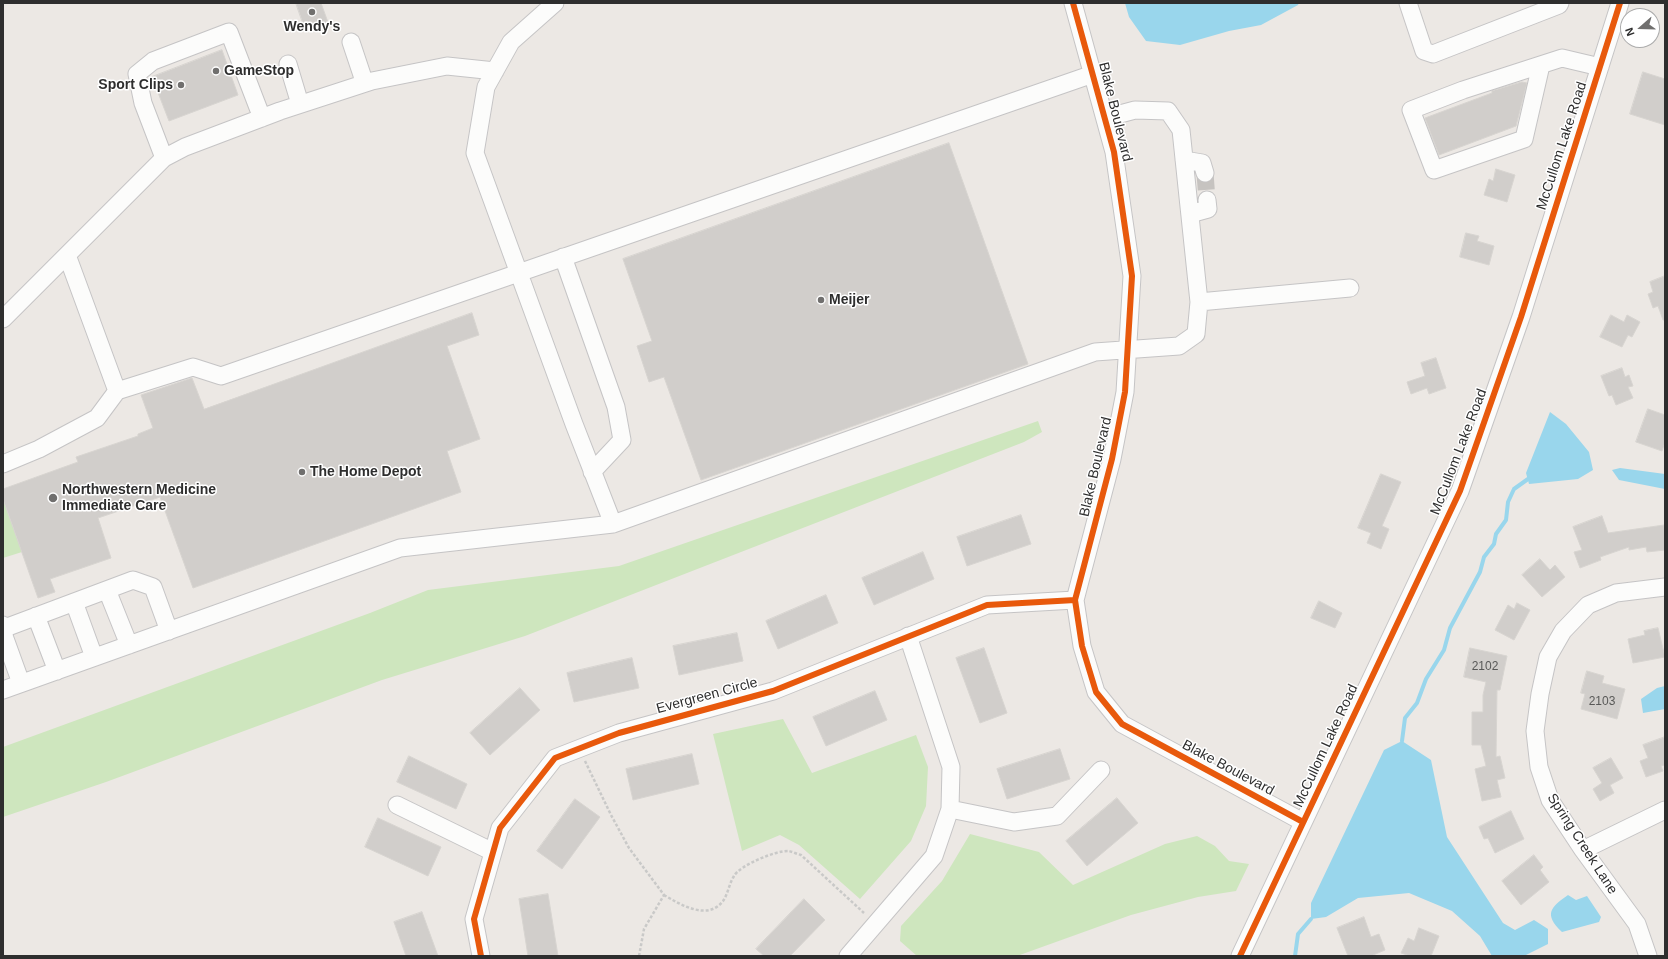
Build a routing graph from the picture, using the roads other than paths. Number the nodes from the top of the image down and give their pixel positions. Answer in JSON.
{"nodes":[{"id":1,"x":1073,"y":3,"type":"edge"},
{"id":2,"x":1408,"y":3,"type":"edge"},
{"id":3,"x":1560,"y":3,"type":"edge"},
{"id":4,"x":1620,"y":3,"type":"edge"},
{"id":5,"x":551,"y":5,"type":"edge"},
{"id":6,"x":351,"y":42,"type":"dead end"},
{"id":7,"x":288,"y":64,"type":"dead end"},
{"id":8,"x":1541,"y":65,"type":"junction"},
{"id":9,"x":1600,"y":67,"type":"junction"},
{"id":10,"x":495,"y":71,"type":"junction"},
{"id":11,"x":1093,"y":74,"type":"junction"},
{"id":12,"x":363,"y":84,"type":"junction"},
{"id":13,"x":300,"y":104,"type":"junction"},
{"id":14,"x":262,"y":118,"type":"junction"},
{"id":15,"x":1105,"y":118,"type":"junction"},
{"id":16,"x":164,"y":158,"type":"junction"},
{"id":17,"x":1184,"y":160,"type":"junction"},
{"id":18,"x":1205,"y":173,"type":"tunnel mouth"},
{"id":19,"x":1207,"y":200,"type":"tunnel mouth"},
{"id":20,"x":1190,"y":214,"type":"junction"},
{"id":21,"x":67,"y":255,"type":"junction"},
{"id":22,"x":563,"y":257,"type":"junction"},
{"id":23,"x":518,"y":272,"type":"junction"},
{"id":24,"x":1350,"y":288,"type":"dead end"},
{"id":25,"x":1200,"y":302,"type":"junction"},
{"id":26,"x":3,"y":319,"type":"edge"},
{"id":27,"x":1127,"y":349,"type":"junction"},
{"id":28,"x":117,"y":391,"type":"junction"},
{"id":29,"x":3,"y":464,"type":"edge"},
{"id":30,"x":592,"y":472,"type":"junction"},
{"id":31,"x":613,"y":524,"type":"junction"},
{"id":32,"x":1665,"y":587,"type":"edge"},
{"id":33,"x":107,"y":590,"type":"junction"},
{"id":34,"x":1076,"y":600,"type":"junction"},
{"id":35,"x":74,"y":602,"type":"junction"},
{"id":36,"x":36,"y":616,"type":"junction"},
{"id":37,"x":4,"y":626,"type":"edge"},
{"id":38,"x":169,"y":631,"type":"junction"},
{"id":39,"x":908,"y":636,"type":"junction"},
{"id":40,"x":129,"y":645,"type":"junction"},
{"id":41,"x":94,"y":657,"type":"junction"},
{"id":42,"x":57,"y":671,"type":"junction"},
{"id":43,"x":21,"y":683,"type":"junction"},
{"id":44,"x":3,"y":690,"type":"edge"},
{"id":45,"x":1101,"y":770,"type":"dead end"},
{"id":46,"x":397,"y":805,"type":"dead end"},
{"id":47,"x":950,"y":809,"type":"junction"},
{"id":48,"x":1665,"y":810,"type":"edge"},
{"id":49,"x":1303,"y":822,"type":"junction"},
{"id":50,"x":1583,"y":850,"type":"junction"},
{"id":51,"x":493,"y":852,"type":"junction"},
{"id":52,"x":481,"y":956,"type":"edge"},
{"id":53,"x":848,"y":956,"type":"edge"},
{"id":54,"x":1240,"y":956,"type":"edge"},
{"id":55,"x":1648,"y":956,"type":"edge"}],
"edges":[{"from":1,"to":11,"type":"street","name":"Blake Boulevard"},
{"from":2,"to":3,"type":"street"},
{"from":4,"to":9,"type":"street","name":"McCullom Lake Road"},
{"from":5,"to":10,"type":"street"},
{"from":6,"to":12,"type":"street"},
{"from":7,"to":13,"type":"street"},
{"from":8,"to":8,"type":"street"},
{"from":8,"to":9,"type":"street"},
{"from":9,"to":49,"type":"street","name":"McCullom Lake Road"},
{"from":10,"to":12,"type":"street"},
{"from":10,"to":23,"type":"street"},
{"from":11,"to":15,"type":"street","name":"Blake Boulevard"},
{"from":11,"to":22,"type":"street"},
{"from":12,"to":13,"type":"street"},
{"from":13,"to":14,"type":"street"},
{"from":14,"to":16,"type":"street"},
{"from":14,"to":16,"type":"street"},
{"from":15,"to":17,"type":"street"},
{"from":15,"to":27,"type":"street","name":"Blake Boulevard"},
{"from":16,"to":21,"type":"street"},
{"from":17,"to":18,"type":"street"},
{"from":17,"to":20,"type":"street"},
{"from":19,"to":20,"type":"street"},
{"from":20,"to":25,"type":"street"},
{"from":21,"to":26,"type":"street"},
{"from":21,"to":28,"type":"street"},
{"from":22,"to":23,"type":"street"},
{"from":22,"to":30,"type":"street"},
{"from":23,"to":28,"type":"street"},
{"from":23,"to":30,"type":"street"},
{"from":24,"to":25,"type":"street"},
{"from":25,"to":27,"type":"street"},
{"from":27,"to":31,"type":"street"},
{"from":27,"to":34,"type":"street","name":"Blake Boulevard"},
{"from":28,"to":29,"type":"street"},
{"from":30,"to":31,"type":"street"},
{"from":31,"to":38,"type":"street"},
{"from":32,"to":50,"type":"street","name":"Spring Creek Lane"},
{"from":33,"to":35,"type":"street"},
{"from":33,"to":38,"type":"street"},
{"from":33,"to":40,"type":"street"},
{"from":34,"to":39,"type":"street","name":"Evergreen Circle"},
{"from":34,"to":49,"type":"street","name":"Blake Boulevard"},
{"from":35,"to":36,"type":"street"},
{"from":35,"to":41,"type":"street"},
{"from":36,"to":37,"type":"street"},
{"from":36,"to":42,"type":"street"},
{"from":37,"to":43,"type":"street"},
{"from":38,"to":40,"type":"street"},
{"from":39,"to":47,"type":"street"},
{"from":39,"to":51,"type":"street","name":"Evergreen Circle"},
{"from":40,"to":41,"type":"street"},
{"from":41,"to":42,"type":"street"},
{"from":42,"to":43,"type":"street"},
{"from":43,"to":44,"type":"street"},
{"from":45,"to":47,"type":"street"},
{"from":46,"to":51,"type":"street"},
{"from":47,"to":53,"type":"street"},
{"from":48,"to":50,"type":"street"},
{"from":49,"to":54,"type":"street","name":"McCullom Lake Road"},
{"from":50,"to":55,"type":"street","name":"Spring Creek Lane"},
{"from":51,"to":52,"type":"street","name":"Evergreen Circle"}]}
